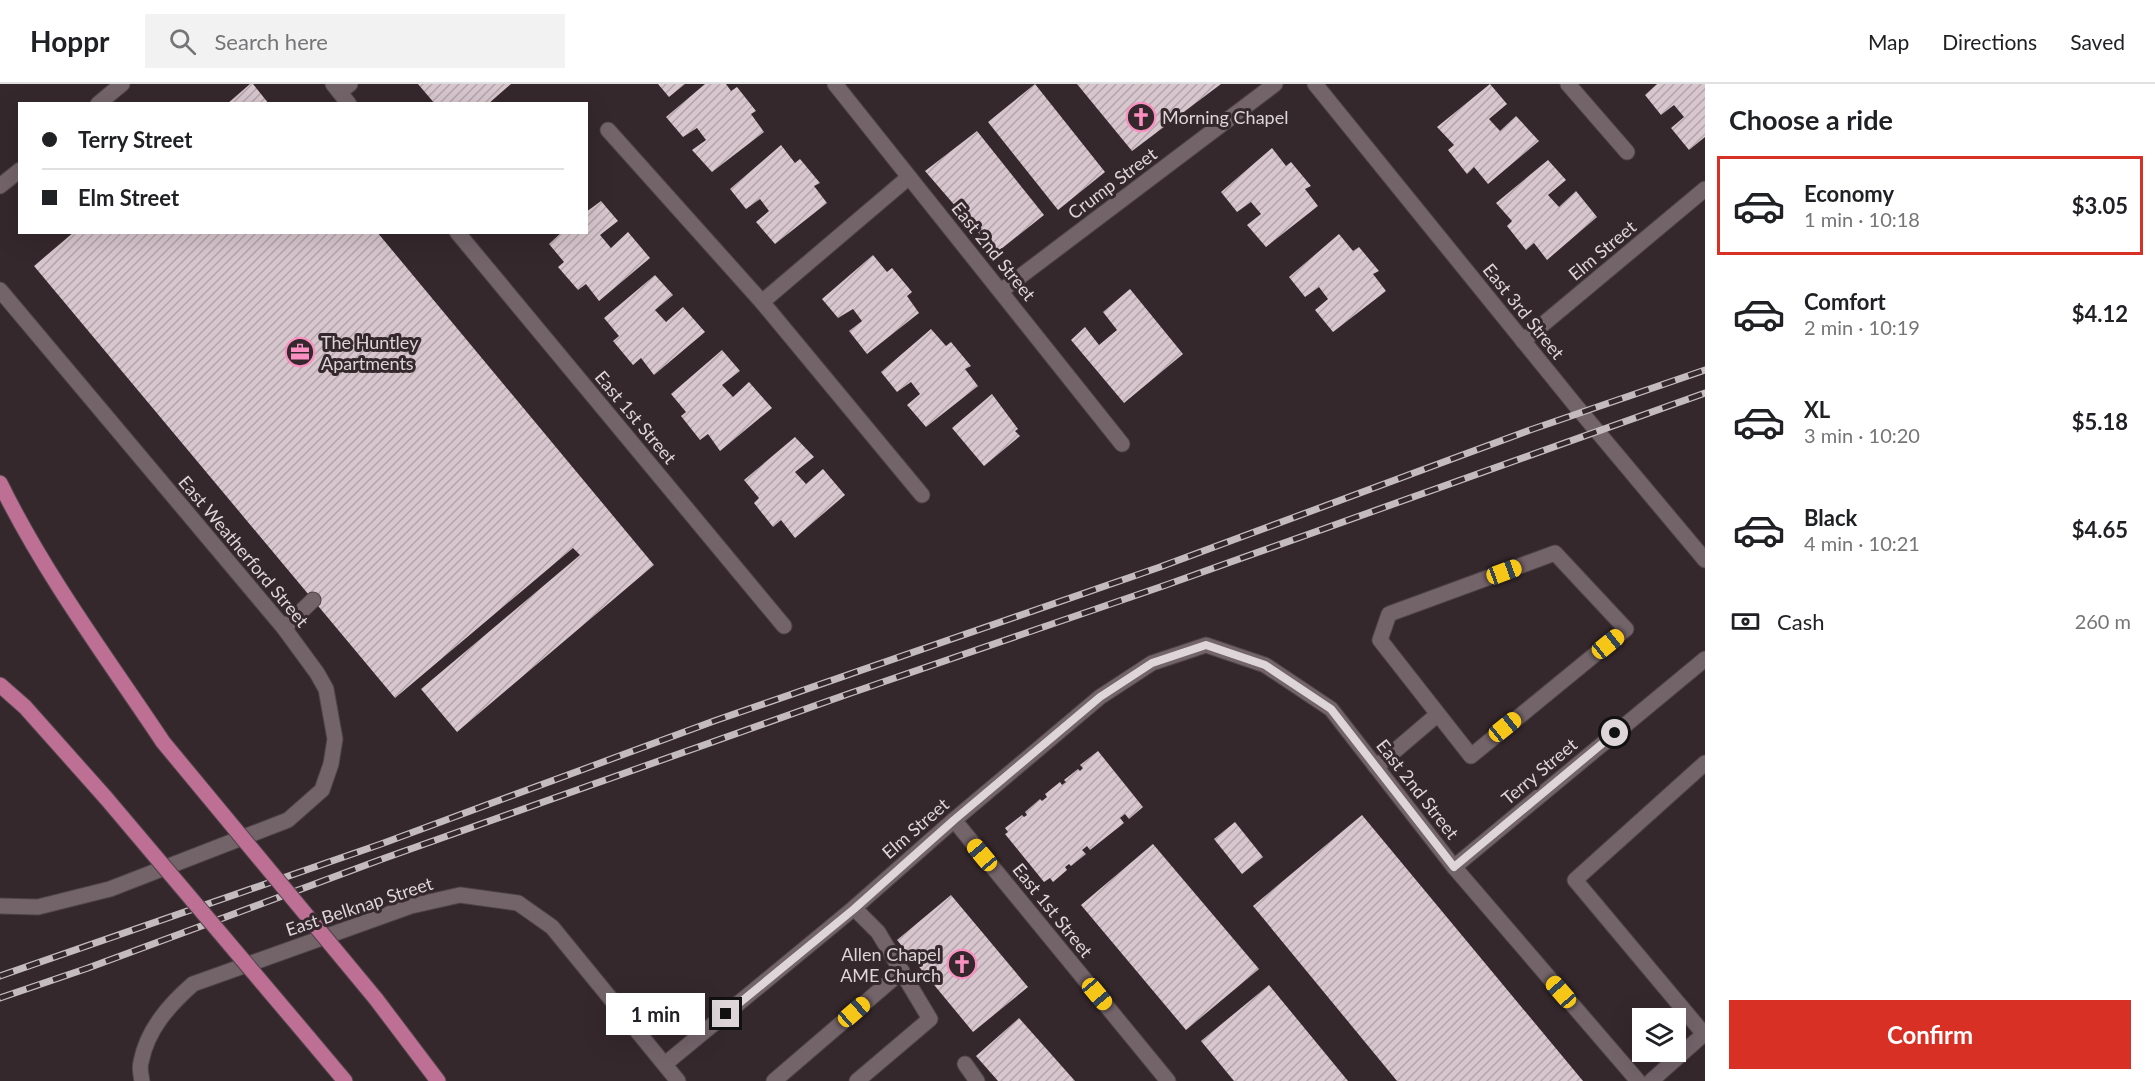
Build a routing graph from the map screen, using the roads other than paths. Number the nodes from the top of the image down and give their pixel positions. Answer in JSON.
{"nodes":[{"id":1,"x":122,"y":84,"type":"edge"},
{"id":2,"x":835,"y":84,"type":"edge"},
{"id":3,"x":1275,"y":84,"type":"edge"},
{"id":4,"x":1315,"y":84,"type":"edge"},
{"id":5,"x":1569,"y":84,"type":"edge"},
{"id":6,"x":101,"y":102,"type":"edge"},
{"id":7,"x":608,"y":130,"type":"dead end"},
{"id":8,"x":1627,"y":152,"type":"dead end"},
{"id":9,"x":18,"y":172,"type":"edge"},
{"id":10,"x":909,"y":177,"type":"junction"},
{"id":11,"x":0,"y":186,"type":"edge"},
{"id":12,"x":1705,"y":189,"type":"edge"},
{"id":13,"x":459,"y":234,"type":"edge"},
{"id":14,"x":0,"y":290,"type":"edge"},
{"id":15,"x":1001,"y":291,"type":"junction"},
{"id":16,"x":762,"y":302,"type":"junction"},
{"id":17,"x":1523,"y":341,"type":"junction"},
{"id":18,"x":1122,"y":444,"type":"dead end"},
{"id":19,"x":0,"y":483,"type":"edge"},
{"id":20,"x":922,"y":495,"type":"dead end"},
{"id":21,"x":1705,"y":560,"type":"edge"},
{"id":22,"x":313,"y":600,"type":"dead end"},
{"id":23,"x":784,"y":626,"type":"dead end"},
{"id":24,"x":284,"y":628,"type":"junction"},
{"id":25,"x":1206,"y":645,"type":"joint"},
{"id":26,"x":1705,"y":659,"type":"edge"},
{"id":27,"x":0,"y":685,"type":"edge"},
{"id":28,"x":1438,"y":714,"type":"junction"},
{"id":29,"x":1705,"y":763,"type":"edge"},
{"id":30,"x":1376,"y":767,"type":"junction"},
{"id":31,"x":954,"y":820,"type":"junction"},
{"id":32,"x":1454,"y":867,"type":"junction"},
{"id":33,"x":0,"y":906,"type":"edge"},
{"id":34,"x":854,"y":909,"type":"junction"},
{"id":35,"x":902,"y":971,"type":"junction"},
{"id":36,"x":1705,"y":1033,"type":"edge"},
{"id":37,"x":665,"y":1064,"type":"junction"},
{"id":38,"x":965,"y":1065,"type":"dead end"},
{"id":39,"x":142,"y":1081,"type":"edge"},
{"id":40,"x":345,"y":1081,"type":"edge"},
{"id":41,"x":438,"y":1081,"type":"edge"},
{"id":42,"x":678,"y":1081,"type":"edge"},
{"id":43,"x":774,"y":1081,"type":"edge"},
{"id":44,"x":857,"y":1081,"type":"edge"},
{"id":45,"x":977,"y":1081,"type":"edge"},
{"id":46,"x":1168,"y":1081,"type":"edge"},
{"id":47,"x":1638,"y":1081,"type":"edge"},
{"id":48,"x":1651,"y":1081,"type":"edge"}],
"edges":[{"from":1,"to":6,"type":"street"},
{"from":2,"to":10,"type":"street","name":"East 2nd Street"},
{"from":3,"to":15,"type":"street","name":"Crump Street"},
{"from":4,"to":17,"type":"street","name":"East 3rd Street"},
{"from":5,"to":8,"type":"street"},
{"from":7,"to":16,"type":"street"},
{"from":9,"to":11,"type":"street"},
{"from":10,"to":15,"type":"street","name":"East 2nd Street"},
{"from":10,"to":16,"type":"street"},
{"from":12,"to":17,"type":"street","name":"Elm Street"},
{"from":13,"to":23,"type":"street","name":"East 1st Street"},
{"from":14,"to":24,"type":"street","name":"East Weatherford Street"},
{"from":15,"to":18,"type":"street","name":"East 2nd Street"},
{"from":16,"to":20,"type":"street"},
{"from":17,"to":21,"type":"street","name":"East 3rd Street"},
{"from":19,"to":41,"type":"main road","bridge":true},
{"from":22,"to":24,"type":"street"},
{"from":24,"to":33,"type":"street","name":"East Weatherford Street"},
{"from":25,"to":30,"type":"street","name":"East 2nd Street"},
{"from":25,"to":31,"type":"street","name":"Elm Street"},
{"from":26,"to":32,"type":"street","name":"Terry Street"},
{"from":27,"to":40,"type":"main road","bridge":true},
{"from":28,"to":28,"type":"street"},
{"from":28,"to":30,"type":"street"},
{"from":29,"to":36,"type":"street"},
{"from":30,"to":32,"type":"street","name":"East 2nd Street"},
{"from":31,"to":34,"type":"street","name":"Elm Street"},
{"from":31,"to":46,"type":"street","name":"East 1st Street"},
{"from":32,"to":47,"type":"street","name":"East 2nd Street"},
{"from":34,"to":35,"type":"street"},
{"from":34,"to":37,"type":"street","name":"Elm Street"},
{"from":35,"to":43,"type":"street"},
{"from":35,"to":44,"type":"street"},
{"from":36,"to":48,"type":"street"},
{"from":37,"to":39,"type":"street","name":"East Belknap Street"},
{"from":37,"to":42,"type":"street"},
{"from":38,"to":45,"type":"street"}]}
